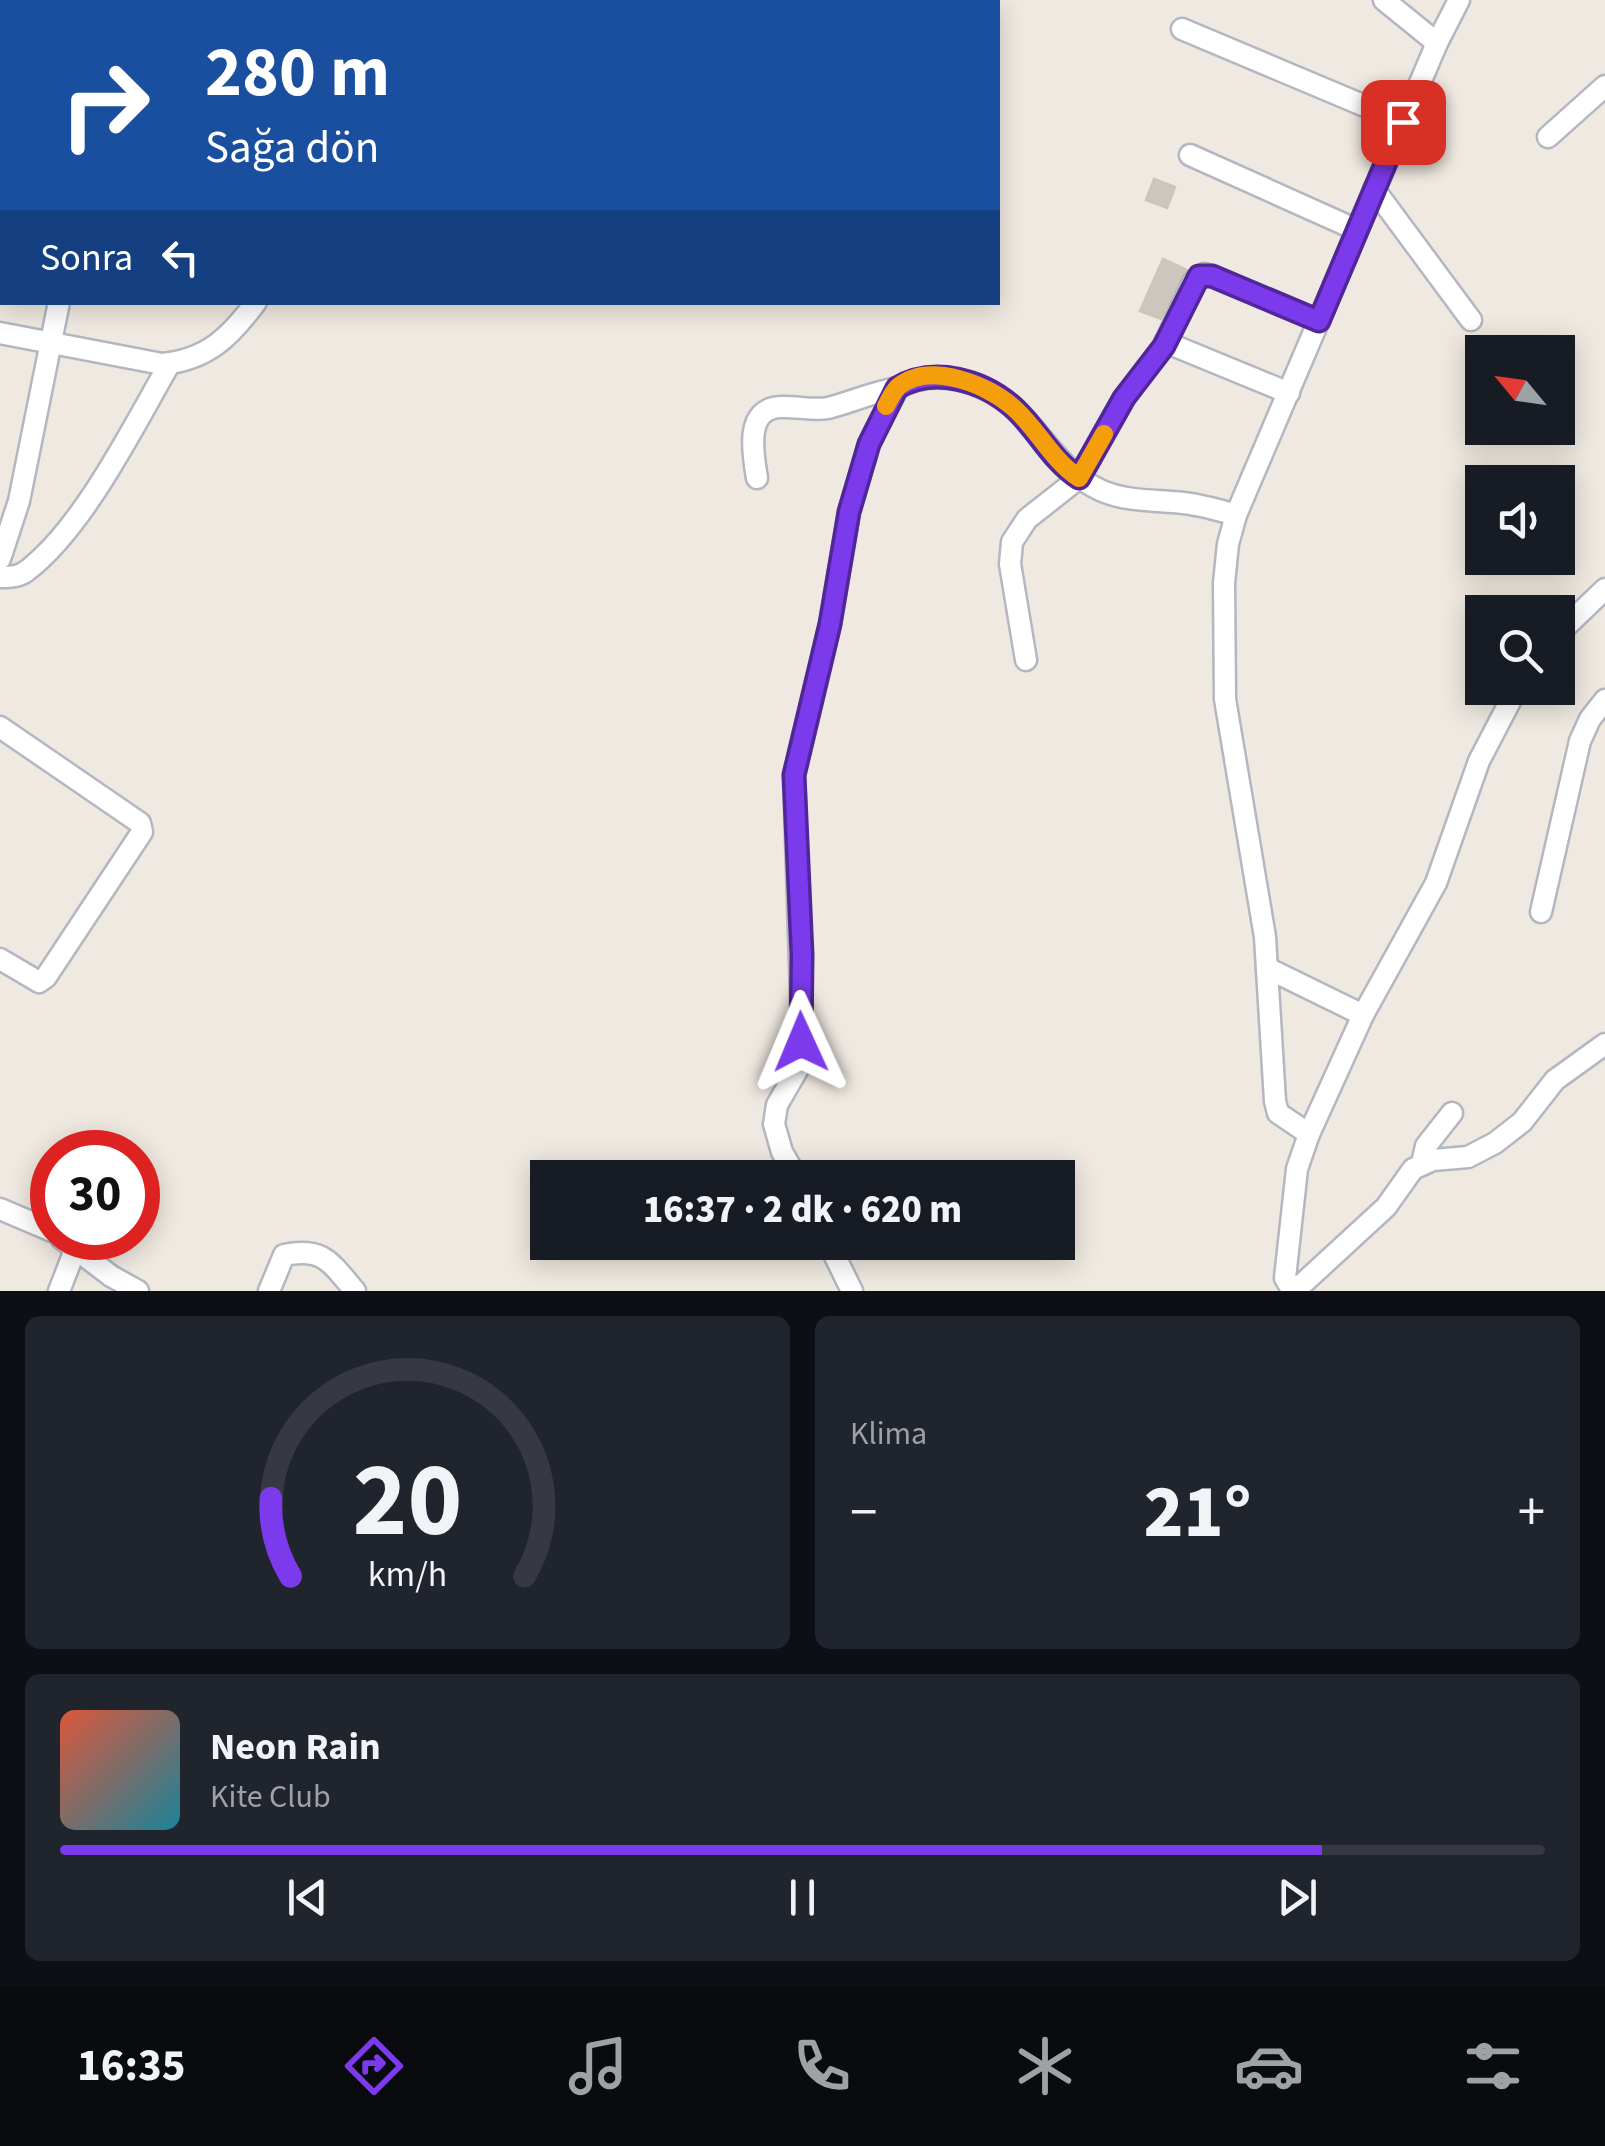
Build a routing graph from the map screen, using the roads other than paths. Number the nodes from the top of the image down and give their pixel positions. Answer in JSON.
{"nodes":[{"id":1,"x":1384,"y":0,"type":"edge"},
{"id":2,"x":1458,"y":0,"type":"edge"},
{"id":3,"x":1182,"y":28,"type":"dead end"},
{"id":4,"x":1437,"y":43,"type":"junction"},
{"id":5,"x":1605,"y":86,"type":"edge"},
{"id":6,"x":1403,"y":122,"type":"junction"},
{"id":7,"x":1548,"y":138,"type":"dead end"},
{"id":8,"x":1190,"y":155,"type":"dead end"},
{"id":9,"x":1374,"y":188,"type":"junction"},
{"id":10,"x":1357,"y":230,"type":"junction"},
{"id":11,"x":58,"y":305,"type":"edge"},
{"id":12,"x":254,"y":305,"type":"edge"},
{"id":13,"x":1471,"y":320,"type":"dead end"},
{"id":14,"x":1319,"y":321,"type":"junction"},
{"id":15,"x":0,"y":333,"type":"edge"},
{"id":16,"x":51,"y":342,"type":"junction"},
{"id":17,"x":1166,"y":342,"type":"junction"},
{"id":18,"x":170,"y":363,"type":"junction"},
{"id":19,"x":897,"y":388,"type":"junction"},
{"id":20,"x":1289,"y":393,"type":"junction"},
{"id":21,"x":757,"y":478,"type":"dead end"},
{"id":22,"x":1079,"y":478,"type":"junction"},
{"id":23,"x":1236,"y":516,"type":"junction"},
{"id":24,"x":0,"y":559,"type":"edge"},
{"id":25,"x":0,"y":577,"type":"edge"},
{"id":26,"x":1605,"y":588,"type":"edge"},
{"id":27,"x":1575,"y":617,"type":"edge"},
{"id":28,"x":1026,"y":660,"type":"dead end"},
{"id":29,"x":1605,"y":700,"type":"edge"},
{"id":30,"x":1508,"y":705,"type":"edge"},
{"id":31,"x":0,"y":727,"type":"edge"},
{"id":32,"x":1541,"y":912,"type":"dead end"},
{"id":33,"x":0,"y":958,"type":"edge"},
{"id":34,"x":1266,"y":968,"type":"junction"},
{"id":35,"x":1363,"y":1015,"type":"junction"},
{"id":36,"x":1605,"y":1044,"type":"edge"},
{"id":37,"x":1452,"y":1113,"type":"dead end"},
{"id":38,"x":1309,"y":1134,"type":"junction"},
{"id":39,"x":787,"y":1160,"type":"edge"},
{"id":40,"x":1422,"y":1163,"type":"junction"},
{"id":41,"x":0,"y":1209,"type":"edge"},
{"id":42,"x":30,"y":1222,"type":"edge"},
{"id":43,"x":65,"y":1260,"type":"edge"},
{"id":44,"x":89,"y":1260,"type":"edge"},
{"id":45,"x":837,"y":1260,"type":"edge"},
{"id":46,"x":59,"y":1291,"type":"edge"},
{"id":47,"x":138,"y":1291,"type":"edge"},
{"id":48,"x":269,"y":1291,"type":"edge"},
{"id":49,"x":355,"y":1291,"type":"edge"},
{"id":50,"x":852,"y":1291,"type":"edge"}],
"edges":[{"from":1,"to":4,"type":"street"},
{"from":2,"to":4,"type":"street"},
{"from":3,"to":6,"type":"street"},
{"from":4,"to":6,"type":"street"},
{"from":5,"to":7,"type":"street"},
{"from":6,"to":9,"type":"street"},
{"from":8,"to":10,"type":"street"},
{"from":9,"to":10,"type":"street"},
{"from":9,"to":13,"type":"street"},
{"from":10,"to":14,"type":"street"},
{"from":11,"to":16,"type":"street"},
{"from":12,"to":18,"type":"street"},
{"from":14,"to":17,"type":"street"},
{"from":14,"to":20,"type":"street"},
{"from":15,"to":16,"type":"street"},
{"from":16,"to":18,"type":"street"},
{"from":16,"to":24,"type":"street"},
{"from":17,"to":20,"type":"street"},
{"from":17,"to":22,"type":"street"},
{"from":18,"to":25,"type":"street"},
{"from":19,"to":21,"type":"street"},
{"from":19,"to":22,"type":"street"},
{"from":19,"to":39,"type":"street"},
{"from":20,"to":23,"type":"street"},
{"from":22,"to":23,"type":"street"},
{"from":22,"to":28,"type":"street"},
{"from":23,"to":34,"type":"street"},
{"from":26,"to":27,"type":"street"},
{"from":29,"to":32,"type":"street"},
{"from":30,"to":35,"type":"street"},
{"from":31,"to":33,"type":"street"},
{"from":34,"to":35,"type":"street"},
{"from":34,"to":38,"type":"street"},
{"from":35,"to":38,"type":"street"},
{"from":36,"to":40,"type":"street"},
{"from":37,"to":40,"type":"street"},
{"from":38,"to":40,"type":"street"},
{"from":41,"to":42,"type":"street"},
{"from":43,"to":46,"type":"street"},
{"from":44,"to":47,"type":"street"},
{"from":45,"to":50,"type":"street"},
{"from":48,"to":49,"type":"street"}]}
